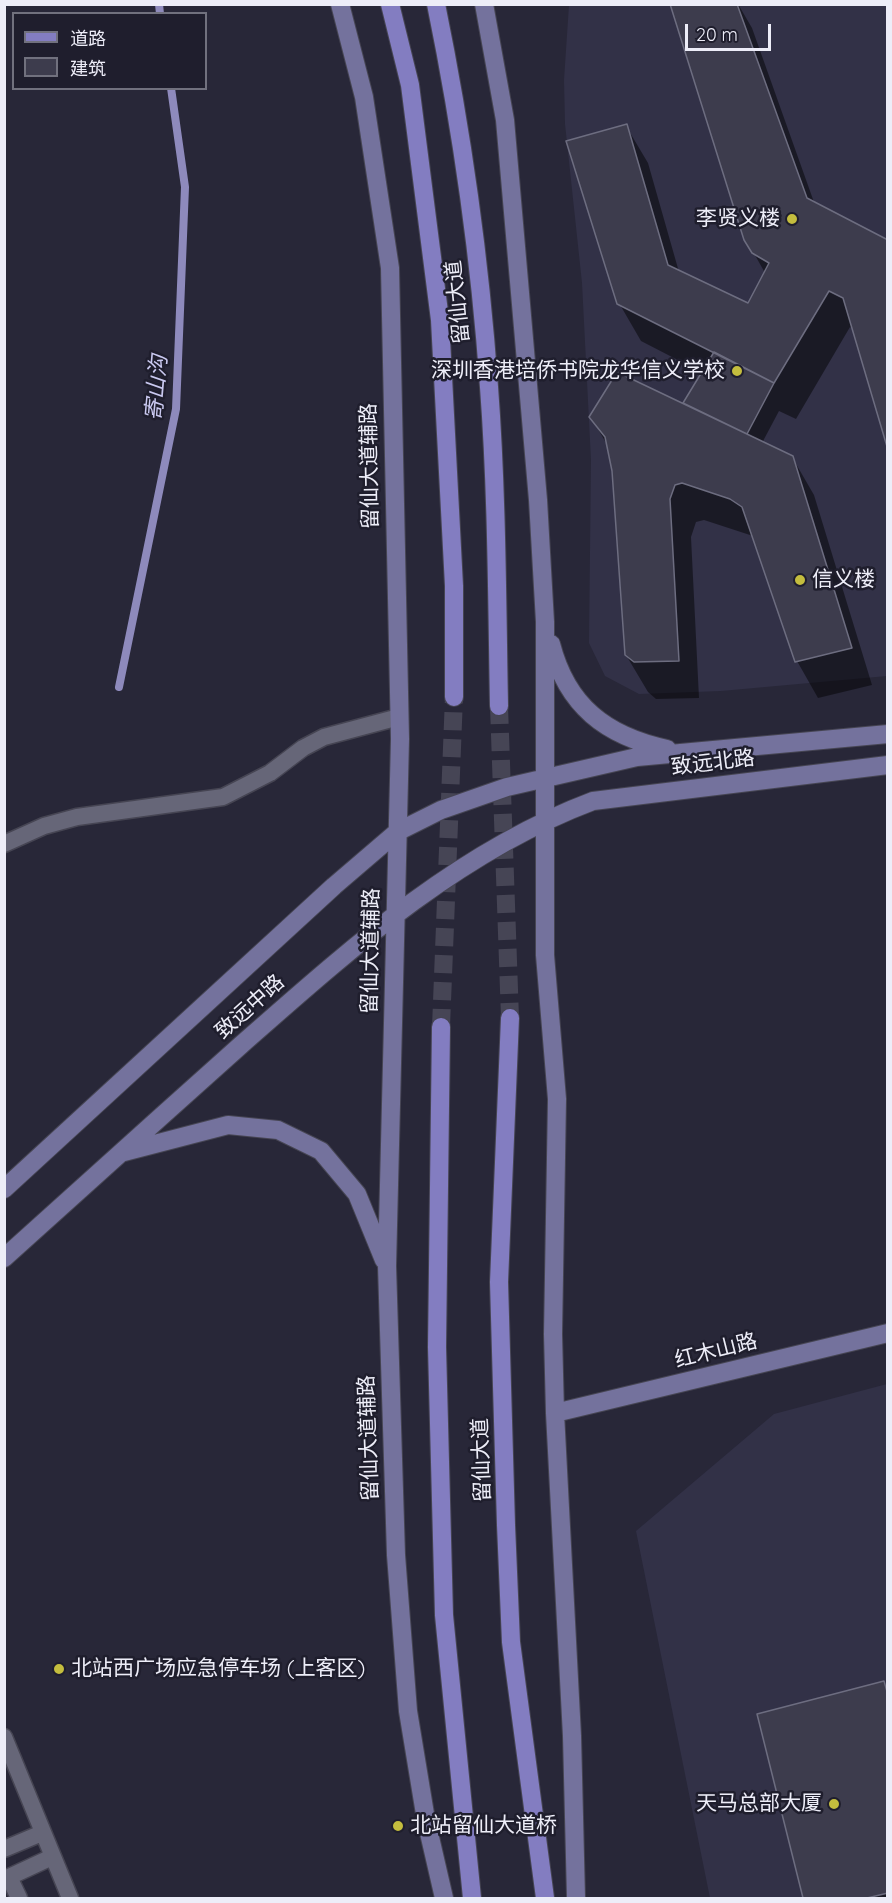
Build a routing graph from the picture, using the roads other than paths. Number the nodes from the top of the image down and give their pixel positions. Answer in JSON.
{"nodes":[{"id":1,"x":340,"y":4,"type":"edge"},
{"id":2,"x":390,"y":4,"type":"edge"},
{"id":3,"x":436,"y":4,"type":"edge"},
{"id":4,"x":484,"y":4,"type":"edge"},
{"id":5,"x":498,"y":4,"type":"edge"},
{"id":6,"x":495,"y":65,"type":"junction"},
{"id":7,"x":545,"y":622,"type":"junction"},
{"id":8,"x":454,"y":697,"type":"tunnel mouth"},
{"id":9,"x":499,"y":706,"type":"tunnel mouth"},
{"id":10,"x":399,"y":717,"type":"junction"},
{"id":11,"x":888,"y":734,"type":"edge"},
{"id":12,"x":683,"y":753,"type":"junction"},
{"id":13,"x":888,"y":765,"type":"edge"},
{"id":14,"x":547,"y":777,"type":"junction"},
{"id":15,"x":547,"y":818,"type":"junction"},
{"id":16,"x":397,"y":832,"type":"junction"},
{"id":17,"x":4,"y":844,"type":"edge"},
{"id":18,"x":395,"y":915,"type":"junction"},
{"id":19,"x":510,"y":1018,"type":"tunnel mouth"},
{"id":20,"x":441,"y":1027,"type":"tunnel mouth"},
{"id":21,"x":120,"y":1153,"type":"junction"},
{"id":22,"x":4,"y":1189,"type":"edge"},
{"id":23,"x":4,"y":1258,"type":"edge"},
{"id":24,"x":387,"y":1266,"type":"junction"},
{"id":25,"x":888,"y":1333,"type":"edge"},
{"id":26,"x":555,"y":1413,"type":"junction"},
{"id":27,"x":4,"y":1737,"type":"edge"},
{"id":28,"x":42,"y":1833,"type":"junction"},
{"id":29,"x":4,"y":1849,"type":"edge"},
{"id":30,"x":52,"y":1857,"type":"junction"},
{"id":31,"x":7,"y":1878,"type":"edge"},
{"id":32,"x":19,"y":1899,"type":"edge"},
{"id":33,"x":70,"y":1899,"type":"edge"},
{"id":34,"x":444,"y":1899,"type":"edge"},
{"id":35,"x":472,"y":1899,"type":"edge"},
{"id":36,"x":545,"y":1899,"type":"edge"},
{"id":37,"x":576,"y":1899,"type":"edge"}],
"edges":[{"from":1,"to":10,"type":"main road","name":"留仙大道辅路"},
{"from":2,"to":8,"type":"main road","name":"留仙大道"},
{"from":3,"to":9,"type":"main road","name":"留仙大道"},
{"from":4,"to":6,"type":"main road"},
{"from":5,"to":6,"type":"main road"},
{"from":6,"to":7,"type":"main road"},
{"from":7,"to":12,"type":"main road"},
{"from":7,"to":14,"type":"main road"},
{"from":10,"to":16,"type":"main road","name":"留仙大道辅路"},
{"from":10,"to":17,"type":"lane"},
{"from":11,"to":12,"type":"main road","name":"致远北路"},
{"from":12,"to":14,"type":"main road","name":"致远北路"},
{"from":13,"to":15,"type":"main road","name":"致远北路"},
{"from":14,"to":15,"type":"main road"},
{"from":14,"to":16,"type":"main road","name":"致远中路"},
{"from":15,"to":18,"type":"main road","name":"致远中路"},
{"from":15,"to":26,"type":"main road"},
{"from":16,"to":18,"type":"main road","name":"留仙大道辅路"},
{"from":16,"to":22,"type":"main road","name":"致远中路"},
{"from":18,"to":21,"type":"main road","name":"致远中路"},
{"from":18,"to":24,"type":"main road","name":"留仙大道辅路"},
{"from":19,"to":36,"type":"main road","name":"留仙大道"},
{"from":20,"to":35,"type":"main road","name":"留仙大道"},
{"from":21,"to":23,"type":"main road","name":"致远中路"},
{"from":21,"to":24,"type":"main road"},
{"from":24,"to":34,"type":"main road","name":"留仙大道辅路"},
{"from":25,"to":26,"type":"main road","name":"红木山路"},
{"from":26,"to":37,"type":"main road"},
{"from":27,"to":28,"type":"lane"},
{"from":28,"to":29,"type":"lane"},
{"from":28,"to":30,"type":"lane"},
{"from":30,"to":31,"type":"lane"},
{"from":30,"to":33,"type":"lane"},
{"from":31,"to":32,"type":"lane"}]}
